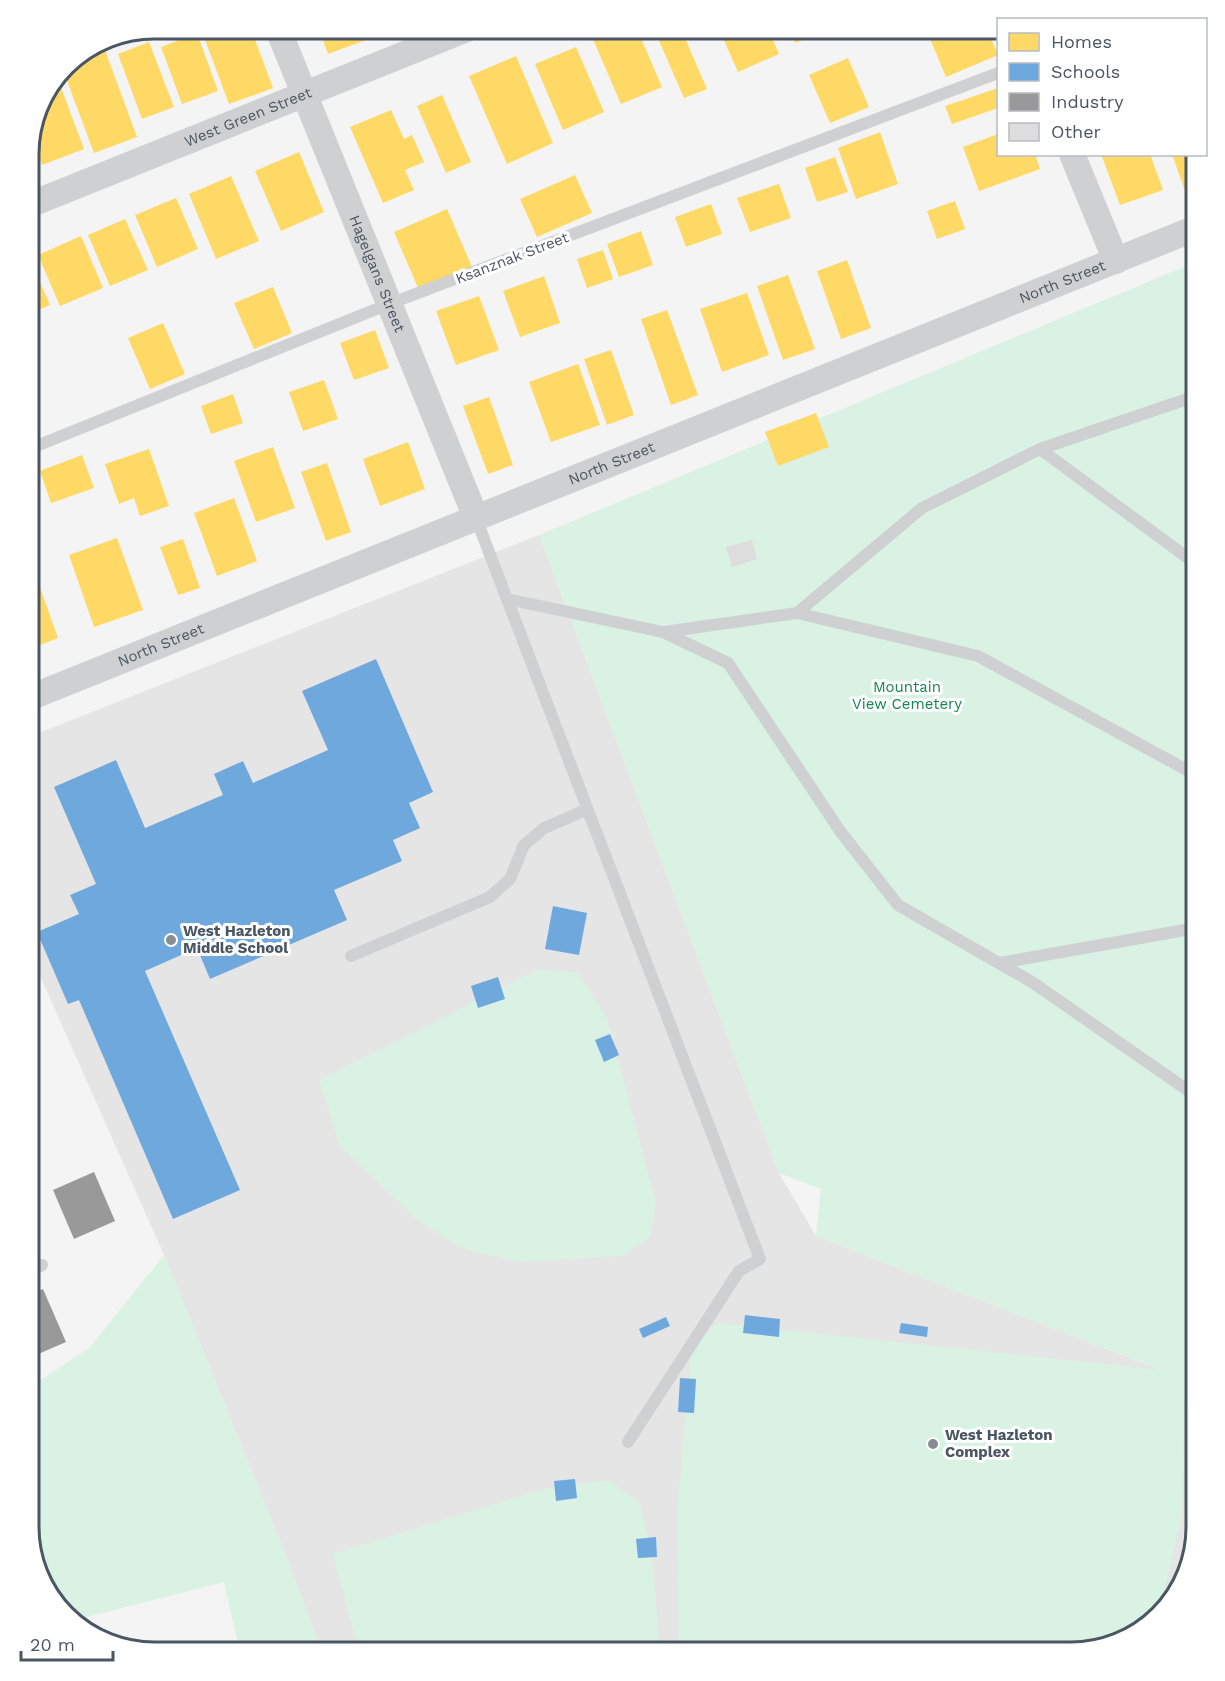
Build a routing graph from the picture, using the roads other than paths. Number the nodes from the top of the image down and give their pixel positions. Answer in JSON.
{"nodes":[{"id":1,"x":282,"y":39,"type":"edge"},
{"id":2,"x":442,"y":39,"type":"edge"},
{"id":3,"x":997,"y":74,"type":"edge"},
{"id":4,"x":304,"y":94,"type":"junction"},
{"id":5,"x":1073,"y":156,"type":"edge"},
{"id":6,"x":39,"y":201,"type":"edge"},
{"id":7,"x":1186,"y":232,"type":"edge"},
{"id":8,"x":1116,"y":261,"type":"junction"},
{"id":9,"x":389,"y":304,"type":"junction"},
{"id":10,"x":1186,"y":400,"type":"edge"},
{"id":11,"x":39,"y":445,"type":"edge"},
{"id":12,"x":1040,"y":449,"type":"junction"},
{"id":13,"x":476,"y":518,"type":"junction"},
{"id":14,"x":1186,"y":556,"type":"edge"},
{"id":15,"x":507,"y":599,"type":"junction"},
{"id":16,"x":797,"y":613,"type":"junction"},
{"id":17,"x":663,"y":632,"type":"junction"},
{"id":18,"x":39,"y":694,"type":"edge"},
{"id":19,"x":1186,"y":769,"type":"edge"},
{"id":20,"x":586,"y":810,"type":"junction"},
{"id":21,"x":1186,"y":930,"type":"edge"},
{"id":22,"x":351,"y":956,"type":"dead end"},
{"id":23,"x":1000,"y":963,"type":"junction"},
{"id":24,"x":1186,"y":1088,"type":"edge"},
{"id":25,"x":42,"y":1265,"type":"dead end"},
{"id":26,"x":39,"y":1266,"type":"edge"},
{"id":27,"x":628,"y":1442,"type":"dead end"}],
"edges":[{"from":1,"to":4,"type":"street","name":"Hagelgans Street"},
{"from":2,"to":4,"type":"street","name":"West Green Street"},
{"from":3,"to":9,"type":"lane","name":"Ksanznak Street"},
{"from":4,"to":6,"type":"street","name":"West Green Street"},
{"from":4,"to":9,"type":"street","name":"Hagelgans Street"},
{"from":5,"to":8,"type":"street"},
{"from":7,"to":8,"type":"street","name":"North Street"},
{"from":8,"to":13,"type":"street","name":"North Street"},
{"from":9,"to":11,"type":"lane","name":"Ksanznak Street"},
{"from":9,"to":13,"type":"street","name":"Hagelgans Street"},
{"from":10,"to":12,"type":"lane"},
{"from":12,"to":14,"type":"lane"},
{"from":12,"to":16,"type":"lane"},
{"from":13,"to":15,"type":"lane"},
{"from":13,"to":18,"type":"street","name":"North Street"},
{"from":15,"to":17,"type":"lane"},
{"from":15,"to":20,"type":"lane"},
{"from":16,"to":17,"type":"lane"},
{"from":16,"to":19,"type":"lane"},
{"from":17,"to":23,"type":"lane"},
{"from":20,"to":22,"type":"lane"},
{"from":20,"to":27,"type":"lane"},
{"from":21,"to":23,"type":"lane"},
{"from":23,"to":24,"type":"lane"},
{"from":25,"to":26,"type":"lane"}]}
